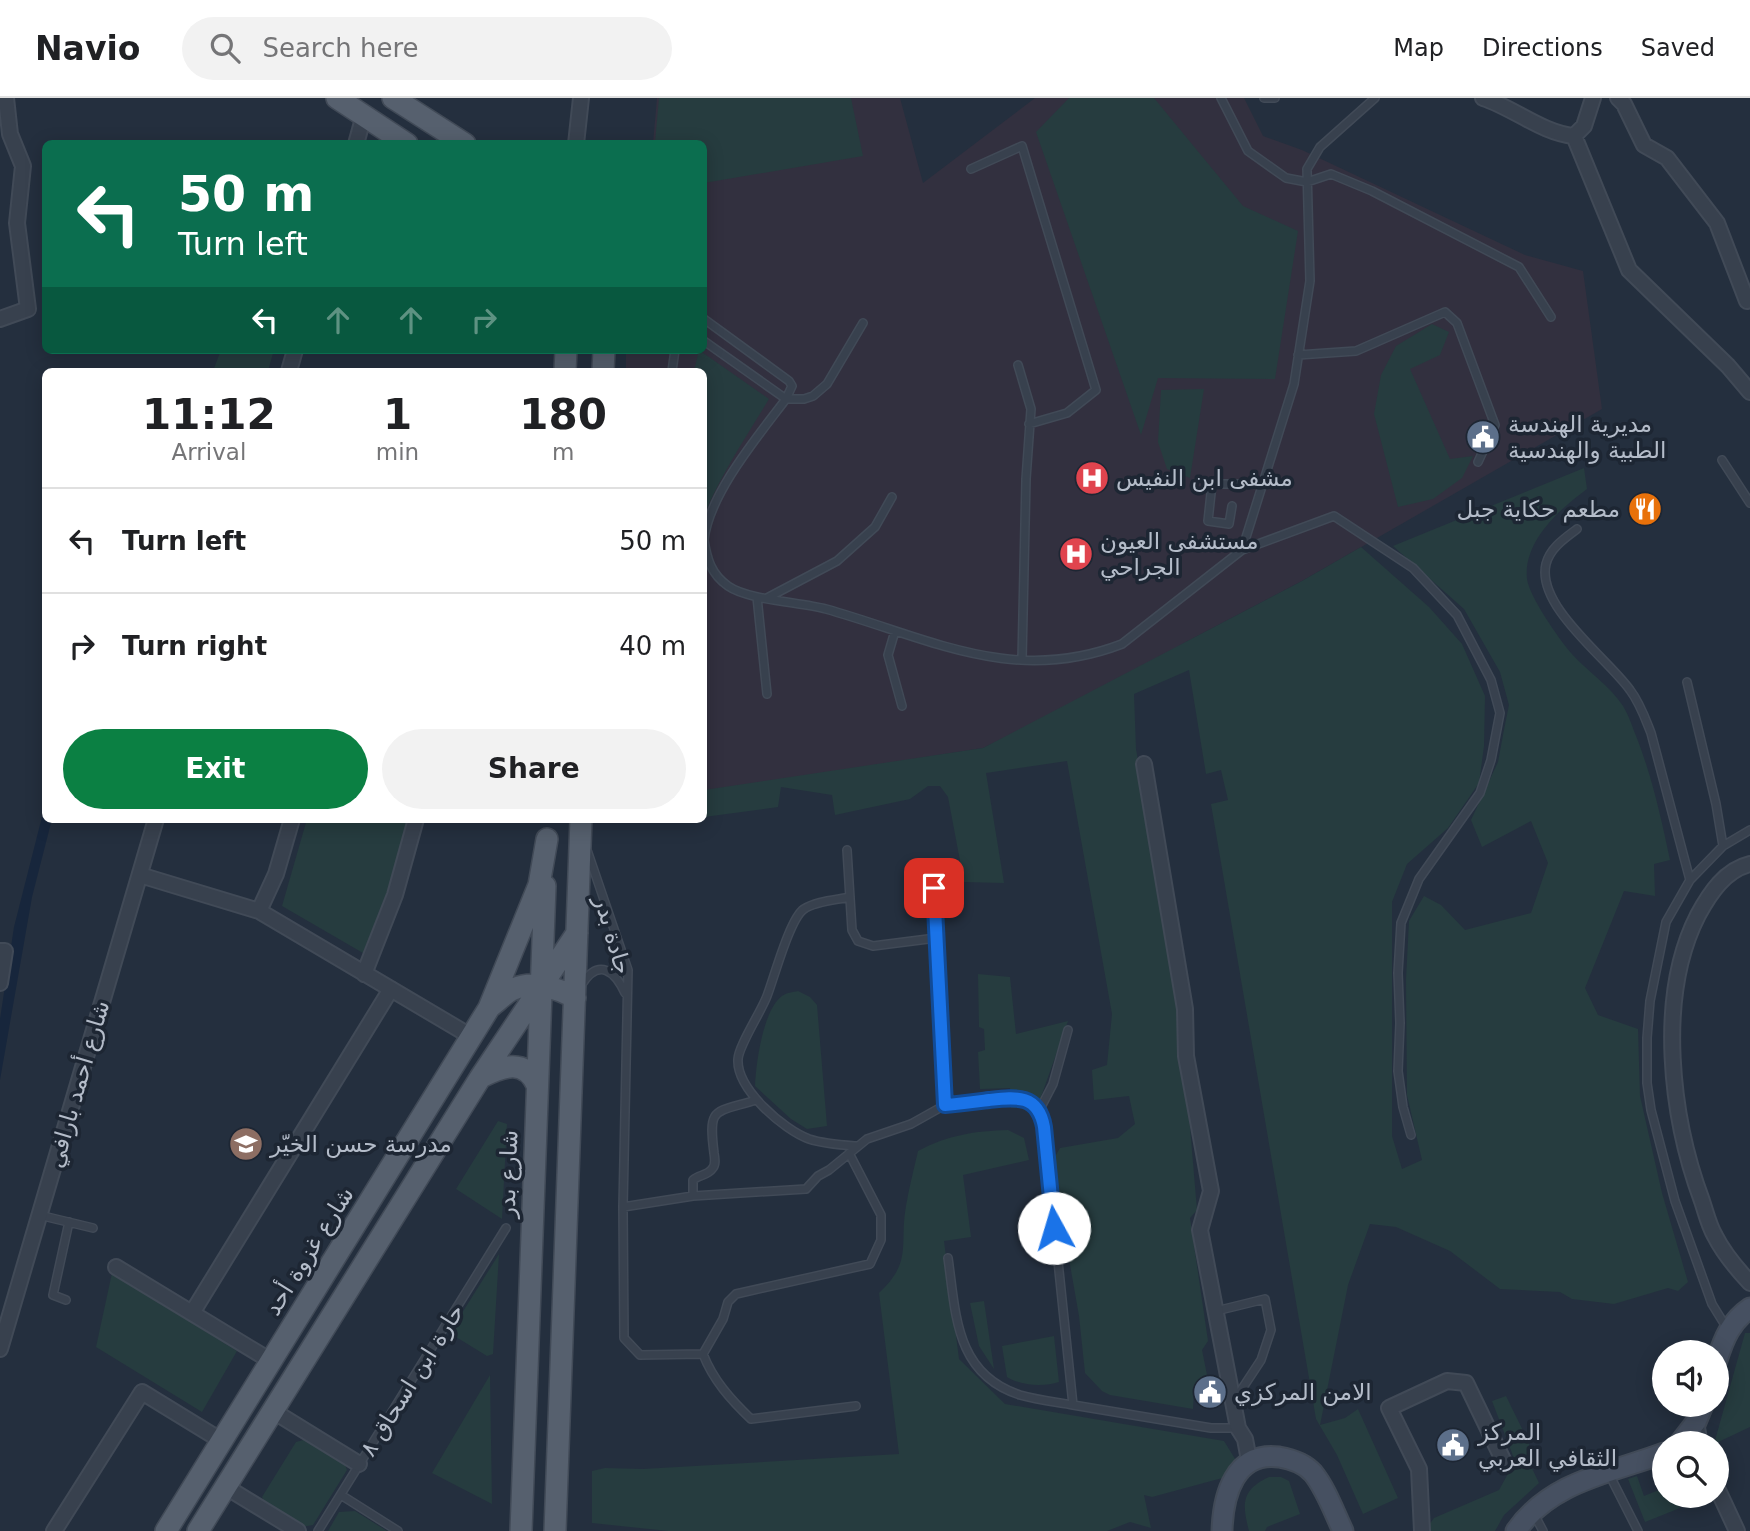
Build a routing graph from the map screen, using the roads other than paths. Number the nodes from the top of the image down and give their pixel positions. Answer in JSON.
{"nodes":[{"id":1,"x":6,"y":98,"type":"edge"},
{"id":2,"x":337,"y":98,"type":"edge"},
{"id":3,"x":393,"y":98,"type":"edge"},
{"id":4,"x":581,"y":98,"type":"edge"},
{"id":5,"x":1221,"y":98,"type":"edge"},
{"id":6,"x":1264,"y":98,"type":"edge"},
{"id":7,"x":1275,"y":98,"type":"edge"},
{"id":8,"x":1375,"y":98,"type":"edge"},
{"id":9,"x":1483,"y":98,"type":"edge"},
{"id":10,"x":1593,"y":98,"type":"edge"},
{"id":11,"x":1618,"y":98,"type":"edge"},
{"id":12,"x":364,"y":115,"type":"junction"},
{"id":13,"x":1573,"y":136,"type":"junction"},
{"id":14,"x":357,"y":140,"type":"edge"},
{"id":15,"x":401,"y":140,"type":"edge"},
{"id":16,"x":459,"y":140,"type":"edge"},
{"id":17,"x":576,"y":140,"type":"edge"},
{"id":18,"x":971,"y":169,"type":"dead end"},
{"id":19,"x":1307,"y":182,"type":"junction"},
{"id":20,"x":1748,"y":301,"type":"dead end"},
{"id":21,"x":1552,"y":317,"type":"dead end"},
{"id":22,"x":0,"y":319,"type":"edge"},
{"id":23,"x":707,"y":321,"type":"edge"},
{"id":24,"x":863,"y":323,"type":"dead end"},
{"id":25,"x":707,"y":343,"type":"edge"},
{"id":26,"x":1298,"y":355,"type":"junction"},
{"id":27,"x":1018,"y":365,"type":"dead end"},
{"id":28,"x":1750,"y":392,"type":"edge"},
{"id":29,"x":786,"y":398,"type":"junction"},
{"id":30,"x":1030,"y":424,"type":"junction"},
{"id":31,"x":1722,"y":460,"type":"dead end"},
{"id":32,"x":1478,"y":462,"type":"dead end"},
{"id":33,"x":1262,"y":484,"type":"junction"},
{"id":34,"x":892,"y":497,"type":"dead end"},
{"id":35,"x":1750,"y":503,"type":"edge"},
{"id":36,"x":1232,"y":506,"type":"dead end"},
{"id":37,"x":707,"y":521,"type":"edge"},
{"id":38,"x":1577,"y":529,"type":"dead end"},
{"id":39,"x":1242,"y":550,"type":"junction"},
{"id":40,"x":707,"y":556,"type":"edge"},
{"id":41,"x":757,"y":597,"type":"junction"},
{"id":42,"x":766,"y":598,"type":"junction"},
{"id":43,"x":895,"y":631,"type":"junction"},
{"id":44,"x":1023,"y":660,"type":"junction"},
{"id":45,"x":1688,"y":682,"type":"dead end"},
{"id":46,"x":767,"y":694,"type":"dead end"},
{"id":47,"x":902,"y":706,"type":"dead end"},
{"id":48,"x":1144,"y":764,"type":"dead end"},
{"id":49,"x":155,"y":823,"type":"edge"},
{"id":50,"x":291,"y":823,"type":"edge"},
{"id":51,"x":414,"y":823,"type":"edge"},
{"id":52,"x":581,"y":825,"type":"edge"},
{"id":53,"x":547,"y":829,"type":"edge"},
{"id":54,"x":1750,"y":830,"type":"edge"},
{"id":55,"x":1723,"y":846,"type":"junction"},
{"id":56,"x":847,"y":850,"type":"dead end"},
{"id":57,"x":1750,"y":864,"type":"edge"},
{"id":58,"x":140,"y":875,"type":"junction"},
{"id":59,"x":1690,"y":880,"type":"junction"},
{"id":60,"x":934,"y":888,"type":"dead end"},
{"id":61,"x":850,"y":897,"type":"junction"},
{"id":62,"x":258,"y":912,"type":"junction"},
{"id":63,"x":577,"y":933,"type":"junction"},
{"id":64,"x":936,"y":938,"type":"junction"},
{"id":65,"x":0,"y":951,"type":"edge"},
{"id":66,"x":364,"y":974,"type":"junction"},
{"id":67,"x":0,"y":983,"type":"edge"},
{"id":68,"x":541,"y":985,"type":"junction"},
{"id":69,"x":391,"y":989,"type":"junction"},
{"id":70,"x":627,"y":997,"type":"junction"},
{"id":71,"x":575,"y":998,"type":"junction"},
{"id":72,"x":489,"y":1008,"type":"junction"},
{"id":73,"x":1068,"y":1030,"type":"dead end"},
{"id":74,"x":472,"y":1037,"type":"junction"},
{"id":75,"x":480,"y":1078,"type":"junction"},
{"id":76,"x":537,"y":1085,"type":"junction"},
{"id":77,"x":756,"y":1100,"type":"junction"},
{"id":78,"x":945,"y":1105,"type":"junction"},
{"id":79,"x":1039,"y":1111,"type":"junction"},
{"id":80,"x":1411,"y":1135,"type":"dead end"},
{"id":81,"x":857,"y":1146,"type":"junction"},
{"id":82,"x":849,"y":1153,"type":"junction"},
{"id":83,"x":692,"y":1196,"type":"junction"},
{"id":84,"x":622,"y":1207,"type":"junction"},
{"id":85,"x":40,"y":1215,"type":"junction"},
{"id":86,"x":69,"y":1222,"type":"junction"},
{"id":87,"x":93,"y":1228,"type":"dead end"},
{"id":88,"x":506,"y":1228,"type":"dead end"},
{"id":89,"x":948,"y":1258,"type":"dead end"},
{"id":90,"x":116,"y":1267,"type":"dead end"},
{"id":91,"x":1750,"y":1283,"type":"edge"},
{"id":92,"x":66,"y":1300,"type":"dead end"},
{"id":93,"x":1750,"y":1308,"type":"edge"},
{"id":94,"x":1216,"y":1311,"type":"junction"},
{"id":95,"x":191,"y":1313,"type":"junction"},
{"id":96,"x":1728,"y":1331,"type":"junction"},
{"id":97,"x":1725,"y":1340,"type":"edge"},
{"id":98,"x":0,"y":1349,"type":"edge"},
{"id":99,"x":703,"y":1354,"type":"junction"},
{"id":100,"x":271,"y":1362,"type":"junction"},
{"id":101,"x":1233,"y":1402,"type":"junction"},
{"id":102,"x":1073,"y":1405,"type":"junction"},
{"id":103,"x":856,"y":1406,"type":"dead end"},
{"id":104,"x":273,"y":1411,"type":"junction"},
{"id":105,"x":1238,"y":1428,"type":"junction"},
{"id":106,"x":222,"y":1441,"type":"junction"},
{"id":107,"x":1652,"y":1457,"type":"edge"},
{"id":108,"x":1249,"y":1461,"type":"junction"},
{"id":109,"x":359,"y":1464,"type":"junction"},
{"id":110,"x":1505,"y":1464,"type":"dead end"},
{"id":111,"x":1608,"y":1471,"type":"junction"},
{"id":112,"x":226,"y":1487,"type":"junction"},
{"id":113,"x":341,"y":1494,"type":"junction"},
{"id":114,"x":1726,"y":1508,"type":"edge"},
{"id":115,"x":1532,"y":1510,"type":"junction"},
{"id":116,"x":54,"y":1531,"type":"edge"},
{"id":117,"x":166,"y":1531,"type":"edge"},
{"id":118,"x":198,"y":1531,"type":"edge"},
{"id":119,"x":298,"y":1531,"type":"edge"},
{"id":120,"x":318,"y":1531,"type":"edge"},
{"id":121,"x":398,"y":1531,"type":"edge"},
{"id":122,"x":521,"y":1531,"type":"edge"},
{"id":123,"x":555,"y":1531,"type":"edge"},
{"id":124,"x":1222,"y":1531,"type":"edge"},
{"id":125,"x":1343,"y":1531,"type":"edge"},
{"id":126,"x":1422,"y":1531,"type":"edge"},
{"id":127,"x":1516,"y":1531,"type":"edge"},
{"id":128,"x":1543,"y":1531,"type":"edge"},
{"id":129,"x":1638,"y":1531,"type":"edge"},
{"id":130,"x":1737,"y":1531,"type":"edge"}],
"edges":[{"from":1,"to":22,"type":"street"},
{"from":2,"to":12,"type":"main road"},
{"from":3,"to":16,"type":"main road"},
{"from":4,"to":17,"type":"street"},
{"from":5,"to":19,"type":"lane"},
{"from":6,"to":7,"type":"lane"},
{"from":8,"to":19,"type":"lane"},
{"from":9,"to":13,"type":"street"},
{"from":10,"to":13,"type":"street"},
{"from":11,"to":20,"type":"street"},
{"from":12,"to":14,"type":"street"},
{"from":12,"to":15,"type":"main road"},
{"from":13,"to":28,"type":"street"},
{"from":18,"to":30,"type":"lane"},
{"from":19,"to":21,"type":"lane"},
{"from":19,"to":26,"type":"lane"},
{"from":23,"to":29,"type":"lane"},
{"from":24,"to":29,"type":"lane"},
{"from":25,"to":29,"type":"lane"},
{"from":26,"to":32,"type":"lane"},
{"from":26,"to":33,"type":"lane"},
{"from":27,"to":30,"type":"lane"},
{"from":29,"to":37,"type":"lane"},
{"from":30,"to":44,"type":"lane"},
{"from":31,"to":35,"type":"lane"},
{"from":33,"to":36,"type":"lane"},
{"from":33,"to":39,"type":"lane"},
{"from":34,"to":42,"type":"lane"},
{"from":38,"to":59,"type":"lane"},
{"from":39,"to":44,"type":"lane"},
{"from":39,"to":80,"type":"lane"},
{"from":40,"to":41,"type":"lane"},
{"from":41,"to":42,"type":"lane"},
{"from":41,"to":46,"type":"lane"},
{"from":42,"to":43,"type":"lane"},
{"from":43,"to":44,"type":"lane"},
{"from":43,"to":47,"type":"lane"},
{"from":45,"to":55,"type":"lane"},
{"from":48,"to":94,"type":"street"},
{"from":49,"to":58,"type":"street","name":"شارع أحمد بارافي"},
{"from":50,"to":62,"type":"street"},
{"from":51,"to":66,"type":"street"},
{"from":52,"to":63,"type":"main road"},
{"from":52,"to":70,"type":"lane","name":"جادة بدر"},
{"from":53,"to":68,"type":"main road","name":"شارع بدر"},
{"from":53,"to":72,"type":"main road","name":"شارع غزوة أحد"},
{"from":54,"to":55,"type":"lane"},
{"from":55,"to":59,"type":"lane"},
{"from":56,"to":61,"type":"lane"},
{"from":57,"to":91,"type":"street"},
{"from":58,"to":62,"type":"street"},
{"from":58,"to":85,"type":"street","name":"شارع أحمد بارافي"},
{"from":59,"to":96,"type":"lane"},
{"from":60,"to":64,"type":"lane"},
{"from":61,"to":64,"type":"lane"},
{"from":61,"to":77,"type":"lane"},
{"from":62,"to":66,"type":"street"},
{"from":63,"to":68,"type":"main road"},
{"from":63,"to":71,"type":"main road"},
{"from":64,"to":78,"type":"lane"},
{"from":65,"to":67,"type":"street"},
{"from":66,"to":69,"type":"street"},
{"from":68,"to":71,"type":"main road"},
{"from":68,"to":72,"type":"main road"},
{"from":68,"to":75,"type":"main road"},
{"from":68,"to":76,"type":"main road","name":"شارع بدر"},
{"from":69,"to":74,"type":"street"},
{"from":69,"to":95,"type":"street"},
{"from":70,"to":71,"type":"lane"},
{"from":70,"to":84,"type":"lane","name":"جادة بدر"},
{"from":71,"to":123,"type":"main road"},
{"from":72,"to":74,"type":"main road","name":"شارع غزوة أحد"},
{"from":73,"to":79,"type":"lane"},
{"from":74,"to":100,"type":"main road","name":"شارع غزوة أحد"},
{"from":75,"to":76,"type":"main road"},
{"from":75,"to":104,"type":"main road"},
{"from":76,"to":122,"type":"main road","name":"شارع بدر"},
{"from":77,"to":81,"type":"lane"},
{"from":77,"to":83,"type":"lane"},
{"from":78,"to":79,"type":"lane"},
{"from":78,"to":81,"type":"lane"},
{"from":79,"to":102,"type":"lane"},
{"from":81,"to":82,"type":"lane"},
{"from":82,"to":83,"type":"lane"},
{"from":82,"to":99,"type":"lane"},
{"from":83,"to":84,"type":"lane"},
{"from":84,"to":99,"type":"lane","name":"جادة بدر"},
{"from":85,"to":86,"type":"lane"},
{"from":85,"to":98,"type":"street","name":"شارع أحمد بارافي"},
{"from":86,"to":87,"type":"lane"},
{"from":86,"to":92,"type":"lane"},
{"from":88,"to":109,"type":"lane","name":"حارة ابن اسحاق ٨"},
{"from":89,"to":102,"type":"lane"},
{"from":90,"to":95,"type":"street"},
{"from":93,"to":96,"type":"street"},
{"from":94,"to":101,"type":"street"},
{"from":94,"to":101,"type":"lane"},
{"from":95,"to":100,"type":"street"},
{"from":96,"to":97,"type":"street"},
{"from":99,"to":103,"type":"lane"},
{"from":100,"to":106,"type":"main road","name":"شارع غزوة أحد"},
{"from":101,"to":105,"type":"street"},
{"from":102,"to":105,"type":"lane"},
{"from":104,"to":109,"type":"street"},
{"from":104,"to":112,"type":"main road"},
{"from":105,"to":108,"type":"street"},
{"from":106,"to":116,"type":"street"},
{"from":106,"to":117,"type":"main road","name":"شارع غزوة أحد"},
{"from":107,"to":111,"type":"street"},
{"from":108,"to":124,"type":"street"},
{"from":108,"to":125,"type":"street"},
{"from":109,"to":113,"type":"lane","name":"حارة ابن اسحاق ٨"},
{"from":110,"to":126,"type":"street"},
{"from":111,"to":115,"type":"street"},
{"from":111,"to":129,"type":"lane"},
{"from":112,"to":118,"type":"main road"},
{"from":112,"to":119,"type":"street"},
{"from":113,"to":120,"type":"lane","name":"حارة ابن اسحاق ٨"},
{"from":113,"to":121,"type":"lane"},
{"from":114,"to":130,"type":"street"},
{"from":115,"to":127,"type":"street"},
{"from":115,"to":128,"type":"lane"}]}
